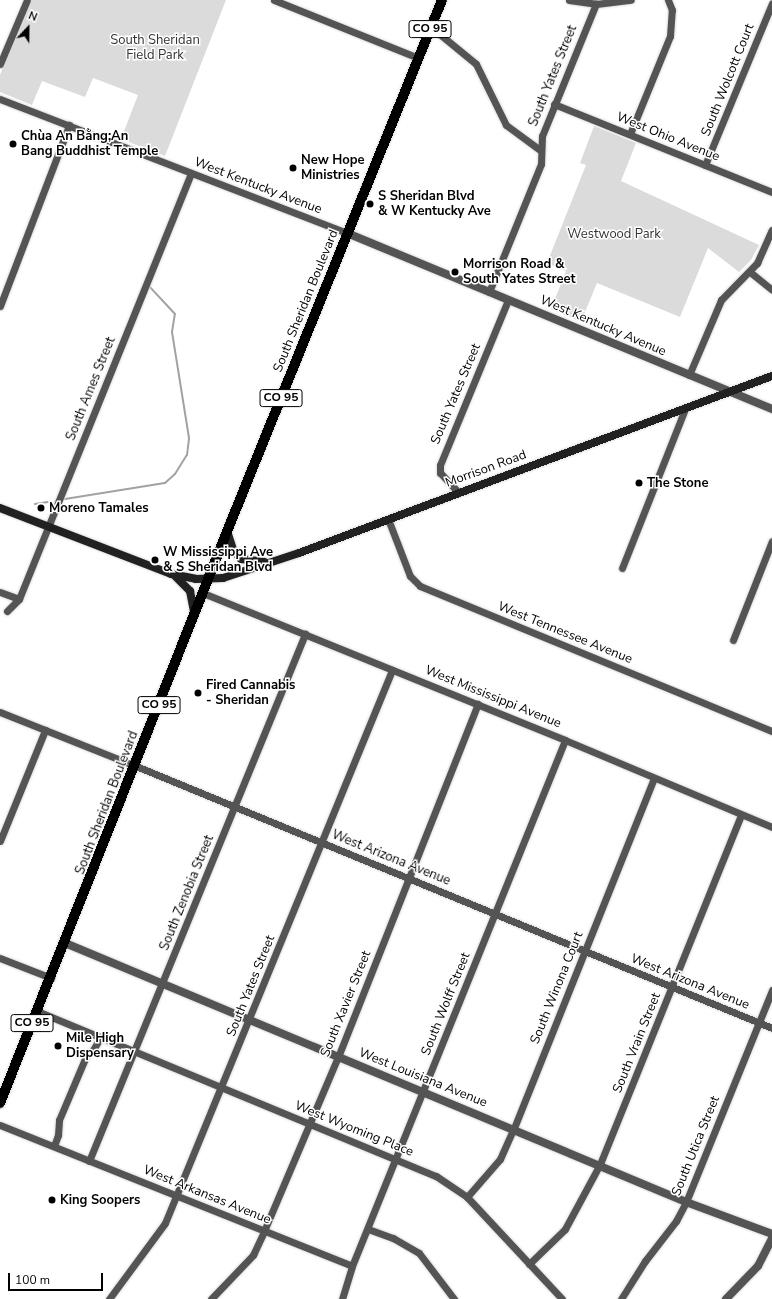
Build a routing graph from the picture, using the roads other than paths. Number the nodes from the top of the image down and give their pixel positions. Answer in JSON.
{"nodes":[{"id":1,"x":27,"y":0,"type":"edge"},
{"id":2,"x":274,"y":0,"type":"edge"},
{"id":3,"x":442,"y":0,"type":"edge"},
{"id":4,"x":569,"y":0,"type":"edge"},
{"id":5,"x":631,"y":0,"type":"edge"},
{"id":6,"x":668,"y":0,"type":"edge"},
{"id":7,"x":772,"y":3,"type":"edge"},
{"id":8,"x":596,"y":4,"type":"junction"},
{"id":9,"x":431,"y":27,"type":"junction"},
{"id":10,"x":418,"y":58,"type":"junction"},
{"id":11,"x":0,"y":64,"type":"edge"},
{"id":12,"x":0,"y":98,"type":"edge"},
{"id":13,"x":554,"y":104,"type":"junction"},
{"id":14,"x":69,"y":125,"type":"junction"},
{"id":15,"x":630,"y":134,"type":"junction"},
{"id":16,"x":540,"y":150,"type":"junction"},
{"id":17,"x":705,"y":165,"type":"junction"},
{"id":18,"x":192,"y":173,"type":"junction"},
{"id":19,"x":772,"y":192,"type":"edge"},
{"id":20,"x":772,"y":230,"type":"edge"},
{"id":21,"x":347,"y":233,"type":"junction"},
{"id":22,"x":769,"y":245,"type":"edge"},
{"id":23,"x":750,"y":272,"type":"junction"},
{"id":24,"x":772,"y":290,"type":"edge"},
{"id":25,"x":489,"y":292,"type":"junction"},
{"id":26,"x":508,"y":300,"type":"junction"},
{"id":27,"x":0,"y":306,"type":"edge"},
{"id":28,"x":689,"y":375,"type":"junction"},
{"id":29,"x":772,"y":376,"type":"edge"},
{"id":30,"x":729,"y":392,"type":"junction"},
{"id":31,"x":685,"y":409,"type":"junction"},
{"id":32,"x":772,"y":409,"type":"edge"},
{"id":33,"x":458,"y":492,"type":"junction"},
{"id":34,"x":0,"y":508,"type":"edge"},
{"id":35,"x":388,"y":518,"type":"junction"},
{"id":36,"x":48,"y":527,"type":"junction"},
{"id":37,"x":227,"y":531,"type":"junction"},
{"id":38,"x":772,"y":541,"type":"edge"},
{"id":39,"x":275,"y":561,"type":"junction"},
{"id":40,"x":622,"y":568,"type":"dead end"},
{"id":41,"x":171,"y":574,"type":"junction"},
{"id":42,"x":208,"y":580,"type":"junction"},
{"id":43,"x":0,"y":592,"type":"edge"},
{"id":44,"x":203,"y":593,"type":"junction"},
{"id":45,"x":20,"y":599,"type":"junction"},
{"id":46,"x":7,"y":611,"type":"dead end"},
{"id":47,"x":194,"y":617,"type":"junction"},
{"id":48,"x":305,"y":634,"type":"junction"},
{"id":49,"x":733,"y":640,"type":"dead end"},
{"id":50,"x":392,"y":670,"type":"junction"},
{"id":51,"x":478,"y":704,"type":"junction"},
{"id":52,"x":0,"y":712,"type":"edge"},
{"id":53,"x":45,"y":730,"type":"junction"},
{"id":54,"x":772,"y":731,"type":"edge"},
{"id":55,"x":565,"y":740,"type":"junction"},
{"id":56,"x":136,"y":766,"type":"junction"},
{"id":57,"x":654,"y":778,"type":"junction"},
{"id":58,"x":235,"y":807,"type":"junction"},
{"id":59,"x":741,"y":815,"type":"junction"},
{"id":60,"x":772,"y":827,"type":"edge"},
{"id":61,"x":0,"y":841,"type":"edge"},
{"id":62,"x":321,"y":842,"type":"junction"},
{"id":63,"x":409,"y":879,"type":"junction"},
{"id":64,"x":496,"y":914,"type":"junction"},
{"id":65,"x":65,"y":943,"type":"junction"},
{"id":66,"x":585,"y":951,"type":"junction"},
{"id":67,"x":0,"y":958,"type":"edge"},
{"id":68,"x":51,"y":978,"type":"junction"},
{"id":69,"x":163,"y":984,"type":"junction"},
{"id":70,"x":672,"y":987,"type":"junction"},
{"id":71,"x":772,"y":990,"type":"edge"},
{"id":72,"x":37,"y":1012,"type":"junction"},
{"id":73,"x":250,"y":1019,"type":"junction"},
{"id":74,"x":758,"y":1023,"type":"junction"},
{"id":75,"x":772,"y":1028,"type":"edge"},
{"id":76,"x":100,"y":1038,"type":"junction"},
{"id":77,"x":134,"y":1052,"type":"junction"},
{"id":78,"x":338,"y":1057,"type":"junction"},
{"id":79,"x":223,"y":1088,"type":"junction"},
{"id":80,"x":423,"y":1092,"type":"junction"},
{"id":81,"x":0,"y":1104,"type":"edge"},
{"id":82,"x":309,"y":1124,"type":"junction"},
{"id":83,"x":0,"y":1125,"type":"edge"},
{"id":84,"x":514,"y":1128,"type":"junction"},
{"id":85,"x":54,"y":1146,"type":"junction"},
{"id":86,"x":396,"y":1159,"type":"junction"},
{"id":87,"x":89,"y":1161,"type":"junction"},
{"id":88,"x":600,"y":1164,"type":"junction"},
{"id":89,"x":177,"y":1196,"type":"junction"},
{"id":90,"x":467,"y":1197,"type":"junction"},
{"id":91,"x":686,"y":1202,"type":"junction"},
{"id":92,"x":368,"y":1229,"type":"junction"},
{"id":93,"x":264,"y":1231,"type":"junction"},
{"id":94,"x":772,"y":1234,"type":"edge"},
{"id":95,"x":772,"y":1238,"type":"edge"},
{"id":96,"x":529,"y":1264,"type":"junction"},
{"id":97,"x":352,"y":1266,"type":"junction"},
{"id":98,"x":110,"y":1299,"type":"edge"},
{"id":99,"x":211,"y":1299,"type":"edge"},
{"id":100,"x":342,"y":1299,"type":"edge"},
{"id":101,"x":454,"y":1299,"type":"edge"},
{"id":102,"x":562,"y":1299,"type":"edge"},
{"id":103,"x":621,"y":1299,"type":"edge"},
{"id":104,"x":726,"y":1299,"type":"edge"}],
"edges":[{"from":1,"to":11,"type":"street"},
{"from":2,"to":10,"type":"street"},
{"from":3,"to":9,"type":"main road","name":"South Sheridan Boulevard","number":"CO 95"},
{"from":4,"to":8,"type":"street"},
{"from":5,"to":8,"type":"street"},
{"from":6,"to":15,"type":"street"},
{"from":7,"to":17,"type":"street","name":"South Wolcott Court"},
{"from":8,"to":13,"type":"street","name":"South Yates Street"},
{"from":9,"to":10,"type":"main road","name":"South Sheridan Boulevard","number":"CO 95"},
{"from":9,"to":16,"type":"street"},
{"from":10,"to":21,"type":"main road","name":"South Sheridan Boulevard","number":"CO 95"},
{"from":12,"to":14,"type":"street","name":"West Kentucky Avenue"},
{"from":13,"to":15,"type":"street","name":"West Ohio Avenue"},
{"from":13,"to":16,"type":"street","name":"South Yates Street"},
{"from":14,"to":18,"type":"street","name":"West Kentucky Avenue"},
{"from":14,"to":27,"type":"street"},
{"from":15,"to":17,"type":"street","name":"West Ohio Avenue"},
{"from":16,"to":25,"type":"street","name":"South Yates Street"},
{"from":17,"to":19,"type":"street","name":"West Ohio Avenue"},
{"from":18,"to":21,"type":"street","name":"West Kentucky Avenue"},
{"from":18,"to":36,"type":"street","name":"South Ames Street"},
{"from":20,"to":22,"type":"street"},
{"from":21,"to":25,"type":"street","name":"West Kentucky Avenue"},
{"from":21,"to":37,"type":"main road","name":"South Sheridan Boulevard","number":"CO 95"},
{"from":22,"to":23,"type":"street"},
{"from":23,"to":24,"type":"street"},
{"from":23,"to":28,"type":"street"},
{"from":25,"to":26,"type":"street","name":"West Kentucky Avenue"},
{"from":26,"to":28,"type":"street","name":"West Kentucky Avenue"},
{"from":26,"to":33,"type":"street","name":"South Yates Street"},
{"from":28,"to":30,"type":"street","name":"West Kentucky Avenue"},
{"from":29,"to":30,"type":"main road","name":"Morrison Road"},
{"from":30,"to":31,"type":"main road","name":"Morrison Road"},
{"from":30,"to":32,"type":"street","name":"West Kentucky Avenue"},
{"from":31,"to":33,"type":"main road","name":"Morrison Road"},
{"from":31,"to":40,"type":"street"},
{"from":33,"to":35,"type":"main road","name":"Morrison Road"},
{"from":34,"to":36,"type":"main road"},
{"from":35,"to":39,"type":"main road","name":"Morrison Road"},
{"from":35,"to":54,"type":"street","name":"West Tennessee Avenue"},
{"from":36,"to":41,"type":"main road"},
{"from":36,"to":45,"type":"street","name":"South Ames Street"},
{"from":37,"to":39,"type":"main road"},
{"from":37,"to":42,"type":"main road","name":"South Sheridan Boulevard","number":"CO 95"},
{"from":38,"to":49,"type":"street"},
{"from":39,"to":42,"type":"main road","name":"Morrison Road"},
{"from":41,"to":42,"type":"main road"},
{"from":41,"to":47,"type":"main road"},
{"from":42,"to":44,"type":"main road","name":"South Sheridan Boulevard","number":"CO 95"},
{"from":43,"to":45,"type":"street"},
{"from":44,"to":47,"type":"main road","name":"South Sheridan Boulevard","number":"CO 95"},
{"from":44,"to":48,"type":"street","name":"West Mississippi Avenue"},
{"from":45,"to":46,"type":"street","name":"South Ames Street"},
{"from":47,"to":56,"type":"main road","name":"South Sheridan Boulevard","number":"CO 95"},
{"from":48,"to":50,"type":"street","name":"West Mississippi Avenue"},
{"from":48,"to":58,"type":"street","name":"South Zenobia Street"},
{"from":50,"to":51,"type":"street","name":"West Mississippi Avenue"},
{"from":50,"to":62,"type":"street","name":"South Yates Street"},
{"from":51,"to":55,"type":"street","name":"West Mississippi Avenue"},
{"from":51,"to":63,"type":"street","name":"South Xavier Street"},
{"from":52,"to":53,"type":"street","name":"West Arizona Avenue"},
{"from":53,"to":56,"type":"street","name":"West Arizona Avenue"},
{"from":53,"to":61,"type":"street"},
{"from":55,"to":57,"type":"street","name":"West Mississippi Avenue"},
{"from":55,"to":64,"type":"street","name":"South Wolff Street"},
{"from":56,"to":58,"type":"street","name":"West Arizona Avenue"},
{"from":56,"to":65,"type":"main road","name":"South Sheridan Boulevard","number":"CO 95"},
{"from":57,"to":59,"type":"street","name":"West Mississippi Avenue"},
{"from":57,"to":66,"type":"street","name":"South Winona Court"},
{"from":58,"to":62,"type":"street","name":"West Arizona Avenue"},
{"from":58,"to":69,"type":"street","name":"South Zenobia Street"},
{"from":59,"to":60,"type":"street","name":"West Mississippi Avenue"},
{"from":59,"to":70,"type":"street","name":"South Vrain Street"},
{"from":62,"to":63,"type":"street","name":"West Arizona Avenue"},
{"from":62,"to":73,"type":"street","name":"South Yates Street"},
{"from":63,"to":64,"type":"street","name":"West Arizona Avenue"},
{"from":63,"to":78,"type":"street","name":"South Xavier Street"},
{"from":64,"to":66,"type":"street","name":"West Arizona Avenue"},
{"from":64,"to":80,"type":"street","name":"South Wolff Street"},
{"from":65,"to":68,"type":"main road","name":"South Sheridan Boulevard","number":"CO 95"},
{"from":65,"to":69,"type":"street","name":"West Louisiana Avenue"},
{"from":66,"to":70,"type":"street","name":"West Arizona Avenue"},
{"from":66,"to":84,"type":"street","name":"South Winona Court"},
{"from":67,"to":68,"type":"street"},
{"from":68,"to":72,"type":"main road","name":"South Sheridan Boulevard","number":"CO 95"},
{"from":69,"to":73,"type":"street","name":"West Louisiana Avenue"},
{"from":69,"to":77,"type":"street","name":"South Zenobia Street"},
{"from":70,"to":74,"type":"street","name":"West Arizona Avenue"},
{"from":70,"to":88,"type":"street","name":"South Vrain Street"},
{"from":71,"to":74,"type":"street","name":"South Utica Street"},
{"from":72,"to":76,"type":"street","name":"West Wyoming Place"},
{"from":72,"to":81,"type":"main road","name":"South Sheridan Boulevard","number":"CO 95"},
{"from":73,"to":78,"type":"street","name":"West Louisiana Avenue"},
{"from":73,"to":79,"type":"street","name":"South Yates Street"},
{"from":74,"to":75,"type":"street","name":"West Arizona Avenue"},
{"from":74,"to":91,"type":"street","name":"South Utica Street"},
{"from":76,"to":77,"type":"street","name":"West Wyoming Place"},
{"from":76,"to":85,"type":"street"},
{"from":77,"to":79,"type":"street","name":"West Wyoming Place"},
{"from":77,"to":87,"type":"street","name":"South Zenobia Street"},
{"from":78,"to":80,"type":"street","name":"West Louisiana Avenue"},
{"from":78,"to":82,"type":"street","name":"South Xavier Street"},
{"from":79,"to":82,"type":"street","name":"West Wyoming Place"},
{"from":79,"to":89,"type":"street","name":"South Yates Street"},
{"from":80,"to":84,"type":"street","name":"West Louisiana Avenue"},
{"from":80,"to":86,"type":"street","name":"South Wolff Street"},
{"from":82,"to":86,"type":"street","name":"West Wyoming Place"},
{"from":82,"to":93,"type":"street","name":"South Xavier Street"},
{"from":83,"to":85,"type":"street","name":"West Arkansas Avenue"},
{"from":84,"to":88,"type":"street","name":"West Louisiana Avenue"},
{"from":84,"to":90,"type":"street","name":"South Winona Court"},
{"from":85,"to":87,"type":"street","name":"West Arkansas Avenue"},
{"from":86,"to":90,"type":"street","name":"West Wyoming Place"},
{"from":86,"to":92,"type":"street","name":"South Wolff Street"},
{"from":87,"to":89,"type":"street","name":"West Arkansas Avenue"},
{"from":88,"to":91,"type":"street","name":"West Louisiana Avenue"},
{"from":88,"to":96,"type":"street","name":"South Vrain Street"},
{"from":89,"to":93,"type":"street","name":"West Arkansas Avenue"},
{"from":89,"to":98,"type":"street","name":"South Yates Street"},
{"from":90,"to":96,"type":"street","name":"West Wyoming Place"},
{"from":91,"to":94,"type":"street","name":"West Louisiana Avenue"},
{"from":91,"to":103,"type":"street","name":"South Utica Street"},
{"from":92,"to":97,"type":"street","name":"South Wolff Street"},
{"from":92,"to":101,"type":"street"},
{"from":93,"to":97,"type":"street","name":"West Arkansas Avenue"},
{"from":93,"to":99,"type":"street","name":"South Xavier Street"},
{"from":95,"to":104,"type":"street"},
{"from":96,"to":102,"type":"street","name":"West Wyoming Place"},
{"from":97,"to":100,"type":"street","name":"South Wolff Street"}]}
